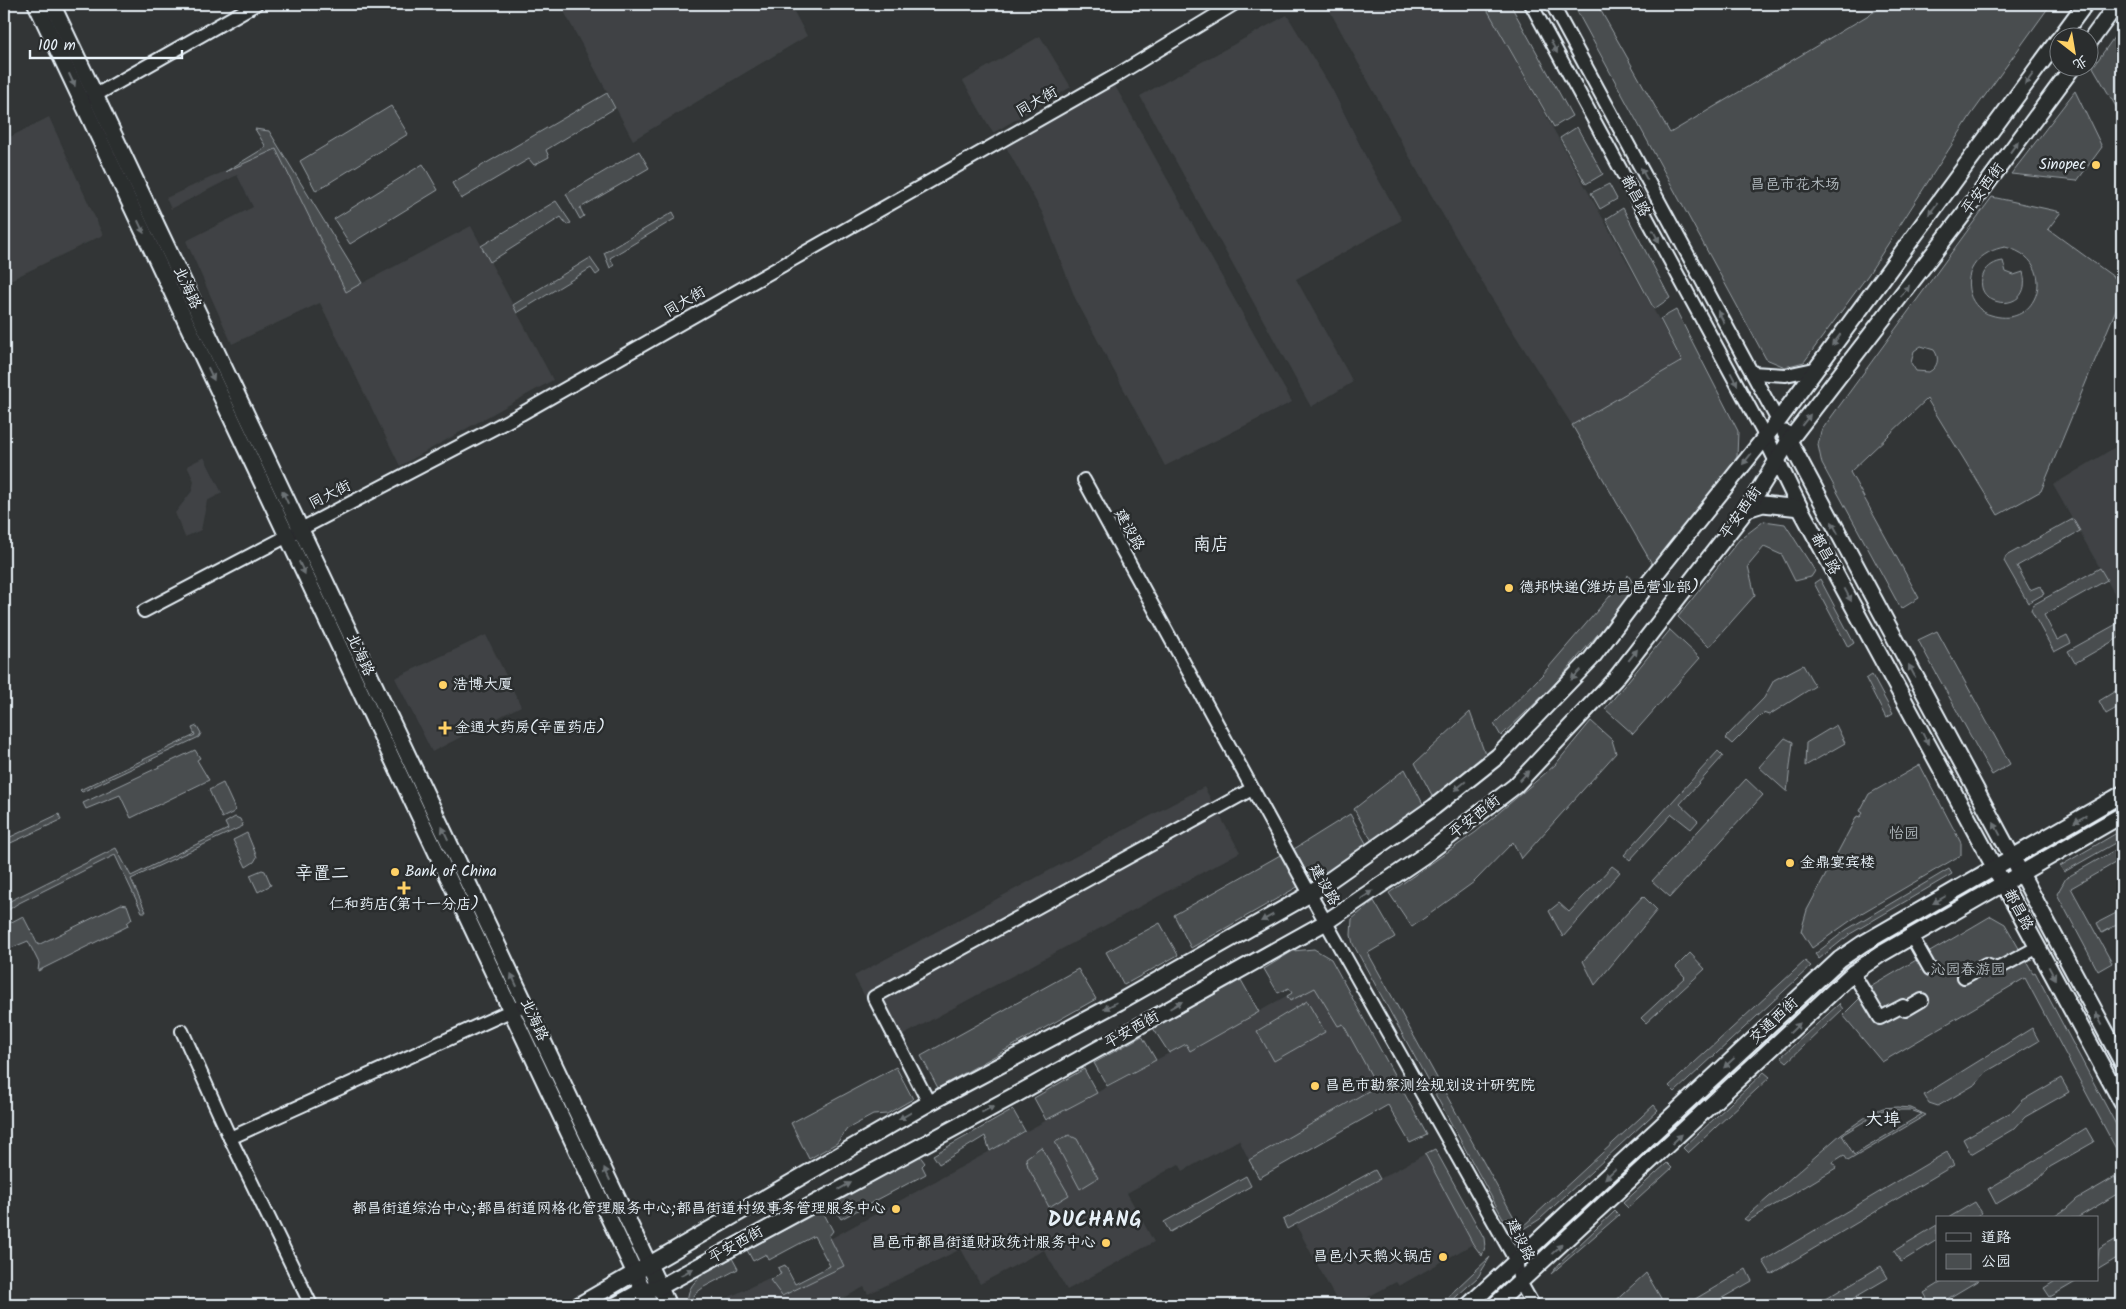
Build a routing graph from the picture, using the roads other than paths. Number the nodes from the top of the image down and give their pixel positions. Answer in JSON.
{"nodes":[{"id":1,"x":36,"y":4,"type":"edge"},
{"id":2,"x":52,"y":4,"type":"edge"},
{"id":3,"x":256,"y":4,"type":"edge"},
{"id":4,"x":1234,"y":4,"type":"edge"},
{"id":5,"x":1531,"y":4,"type":"edge"},
{"id":6,"x":1552,"y":4,"type":"edge"},
{"id":7,"x":2085,"y":4,"type":"edge"},
{"id":8,"x":2117,"y":4,"type":"edge"},
{"id":9,"x":2067,"y":28,"type":"edge"},
{"id":10,"x":2098,"y":30,"type":"edge"},
{"id":11,"x":2048,"y":54,"type":"edge"},
{"id":12,"x":2065,"y":78,"type":"edge"},
{"id":13,"x":89,"y":99,"type":"junction"},
{"id":14,"x":1814,"y":369,"type":"junction"},
{"id":15,"x":1752,"y":373,"type":"junction"},
{"id":16,"x":1778,"y":421,"type":"junction"},
{"id":17,"x":1765,"y":436,"type":"junction"},
{"id":18,"x":1789,"y":441,"type":"junction"},
{"id":19,"x":1777,"y":459,"type":"junction"},
{"id":20,"x":1084,"y":480,"type":"dead end"},
{"id":21,"x":1800,"y":508,"type":"junction"},
{"id":22,"x":1747,"y":509,"type":"junction"},
{"id":23,"x":294,"y":533,"type":"junction"},
{"id":24,"x":144,"y":611,"type":"dead end"},
{"id":25,"x":1252,"y":789,"type":"junction"},
{"id":26,"x":2122,"y":794,"type":"edge"},
{"id":27,"x":2122,"y":815,"type":"edge"},
{"id":28,"x":2012,"y":857,"type":"junction"},
{"id":29,"x":1995,"y":868,"type":"junction"},
{"id":30,"x":2021,"y":874,"type":"junction"},
{"id":31,"x":2004,"y":884,"type":"junction"},
{"id":32,"x":1310,"y":894,"type":"junction"},
{"id":33,"x":1326,"y":922,"type":"junction"},
{"id":34,"x":1912,"y":937,"type":"junction"},
{"id":35,"x":2038,"y":947,"type":"junction"},
{"id":36,"x":1930,"y":969,"type":"dead end"},
{"id":37,"x":1853,"y":973,"type":"junction"},
{"id":38,"x":1964,"y":977,"type":"dead end"},
{"id":39,"x":1922,"y":1000,"type":"dead end"},
{"id":40,"x":526,"y":1004,"type":"junction"},
{"id":41,"x":511,"y":1010,"type":"junction"},
{"id":42,"x":182,"y":1031,"type":"dead end"},
{"id":43,"x":2122,"y":1062,"type":"edge"},
{"id":44,"x":929,"y":1103,"type":"junction"},
{"id":45,"x":2122,"y":1103,"type":"edge"},
{"id":46,"x":230,"y":1138,"type":"junction"},
{"id":47,"x":1516,"y":1262,"type":"junction"},
{"id":48,"x":650,"y":1266,"type":"junction"},
{"id":49,"x":635,"y":1274,"type":"junction"},
{"id":50,"x":1520,"y":1282,"type":"junction"},
{"id":51,"x":660,"y":1287,"type":"junction"},
{"id":52,"x":642,"y":1290,"type":"junction"},
{"id":53,"x":311,"y":1305,"type":"edge"},
{"id":54,"x":579,"y":1305,"type":"edge"},
{"id":55,"x":616,"y":1305,"type":"edge"},
{"id":56,"x":650,"y":1305,"type":"edge"},
{"id":57,"x":668,"y":1305,"type":"edge"},
{"id":58,"x":1469,"y":1305,"type":"edge"},
{"id":59,"x":1495,"y":1305,"type":"edge"},
{"id":60,"x":1533,"y":1305,"type":"edge"}],
"edges":[{"from":1,"to":13,"type":"main road","name":"北海路","one_way":true},
{"from":2,"to":13,"type":"main road","name":"北海路"},
{"from":3,"to":13,"type":"street"},
{"from":4,"to":23,"type":"street","name":"同大街"},
{"from":5,"to":17,"type":"street","name":"都昌路","one_way":true},
{"from":15,"to":6,"type":"street","name":"都昌路","one_way":true},
{"from":7,"to":9,"type":"main road","name":"平安西街"},
{"from":8,"to":10,"type":"main road"},
{"from":11,"to":14,"type":"main road","name":"平安西街","one_way":true},
{"from":18,"to":12,"type":"main road","name":"平安西街","one_way":true},
{"from":13,"to":23,"type":"main road","name":"北海路"},
{"from":14,"to":15,"type":"street"},
{"from":14,"to":16,"type":"main road","name":"平安西街"},
{"from":15,"to":16,"type":"street","name":"都昌路"},
{"from":16,"to":17,"type":"main road","name":"平安西街"},
{"from":16,"to":18,"type":"main road","name":"都昌路"},
{"from":17,"to":19,"type":"main road","name":"都昌路"},
{"from":17,"to":32,"type":"main road","name":"平安西街","one_way":true},
{"from":18,"to":19,"type":"main road","name":"平安西街"},
{"from":28,"to":18,"type":"main road","name":"都昌路","one_way":true},
{"from":19,"to":21,"type":"main road","name":"都昌路"},
{"from":19,"to":22,"type":"main road","name":"平安西街"},
{"from":20,"to":25,"type":"street","name":"建设路"},
{"from":21,"to":22,"type":"main road"},
{"from":21,"to":29,"type":"main road","name":"都昌路","one_way":true},
{"from":33,"to":22,"type":"main road","name":"平安西街","one_way":true},
{"from":23,"to":24,"type":"street","name":"同大街"},
{"from":40,"to":23,"type":"main road","name":"北海路","one_way":true},
{"from":23,"to":41,"type":"main road","name":"北海路","one_way":true},
{"from":25,"to":32,"type":"street","name":"建设路"},
{"from":25,"to":44,"type":"street"},
{"from":26,"to":28,"type":"main road","name":"交通西街","one_way":true},
{"from":27,"to":30,"type":"main road","name":"交通西街"},
{"from":28,"to":29,"type":"main road","name":"交通西街"},
{"from":28,"to":30,"type":"main road","name":"都昌路"},
{"from":29,"to":31,"type":"main road","name":"都昌路"},
{"from":29,"to":47,"type":"main road","name":"交通西街","one_way":true},
{"from":30,"to":31,"type":"main road","name":"交通西街"},
{"from":43,"to":30,"type":"main road","name":"都昌路","one_way":true},
{"from":31,"to":34,"type":"main road","name":"交通西街"},
{"from":31,"to":35,"type":"main road","name":"都昌路"},
{"from":32,"to":33,"type":"street","name":"建设路"},
{"from":32,"to":44,"type":"main road","name":"平安西街","one_way":true},
{"from":33,"to":47,"type":"street","name":"建设路"},
{"from":51,"to":33,"type":"main road","name":"平安西街","one_way":true},
{"from":34,"to":36,"type":"street"},
{"from":34,"to":37,"type":"main road","name":"交通西街"},
{"from":35,"to":38,"type":"street"},
{"from":35,"to":45,"type":"main road","name":"都昌路","one_way":true},
{"from":37,"to":39,"type":"street"},
{"from":50,"to":37,"type":"main road","name":"交通西街","one_way":true},
{"from":40,"to":41,"type":"street"},
{"from":48,"to":40,"type":"main road","name":"北海路","one_way":true},
{"from":41,"to":46,"type":"street"},
{"from":41,"to":49,"type":"main road","name":"北海路"},
{"from":42,"to":46,"type":"street"},
{"from":44,"to":48,"type":"main road","name":"平安西街","one_way":true},
{"from":46,"to":53,"type":"street"},
{"from":47,"to":50,"type":"street","name":"建设路"},
{"from":47,"to":58,"type":"main road","name":"交通西街"},
{"from":48,"to":49,"type":"main road","name":"平安西街"},
{"from":48,"to":51,"type":"main road","name":"北海路"},
{"from":49,"to":52,"type":"main road","name":"北海路"},
{"from":49,"to":54,"type":"main road","name":"平安西街"},
{"from":50,"to":59,"type":"main road","name":"交通西街"},
{"from":50,"to":60,"type":"street","name":"建设路"},
{"from":51,"to":52,"type":"main road","name":"平安西街"},
{"from":51,"to":57,"type":"main road","name":"北海路"},
{"from":52,"to":55,"type":"main road"},
{"from":52,"to":56,"type":"main road","name":"北海路"}]}
